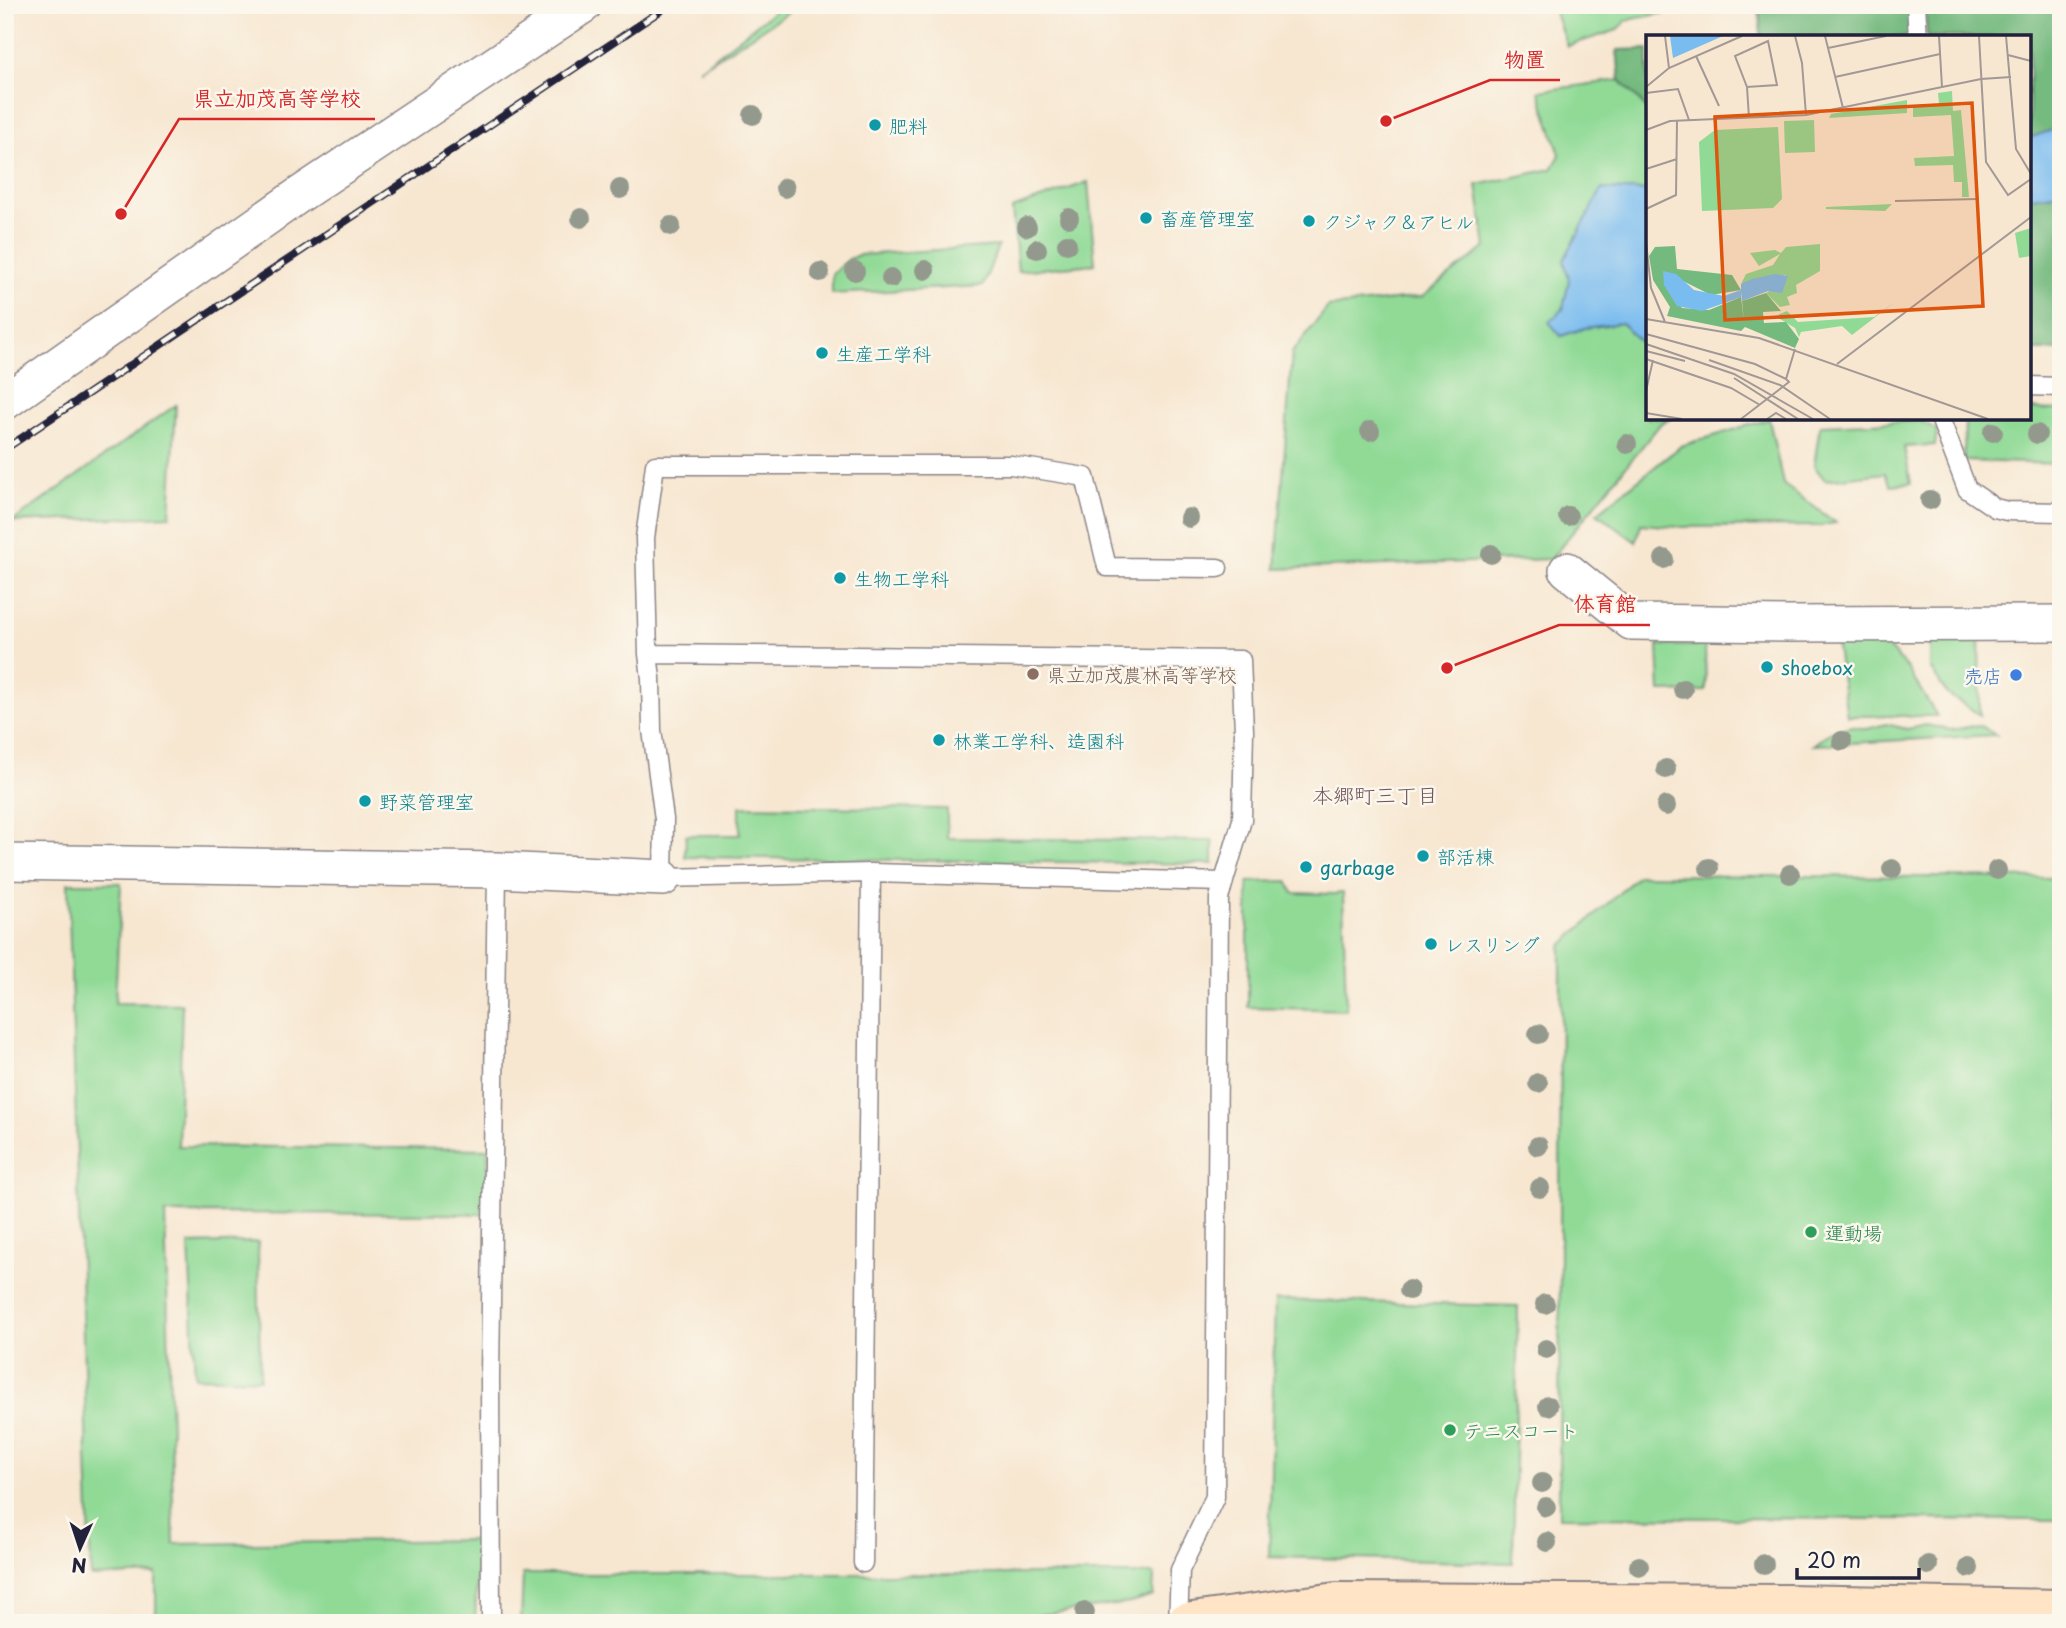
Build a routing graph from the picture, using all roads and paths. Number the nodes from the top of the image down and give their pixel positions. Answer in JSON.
{"nodes":[{"id":1,"x":584,"y":5,"type":"edge"},
{"id":2,"x":1916,"y":5,"type":"edge"},
{"id":3,"x":1918,"y":35,"type":"edge"},
{"id":4,"x":2031,"y":386,"type":"edge"},
{"id":5,"x":2061,"y":387,"type":"edge"},
{"id":6,"x":5,"y":402,"type":"edge"},
{"id":7,"x":1941,"y":420,"type":"edge"},
{"id":8,"x":2061,"y":512,"type":"edge"},
{"id":9,"x":1218,"y":568,"type":"dead end"},
{"id":10,"x":1567,"y":570,"type":"dead end"},
{"id":11,"x":2061,"y":623,"type":"edge"},
{"id":12,"x":648,"y":654,"type":"junction"},
{"id":13,"x":5,"y":862,"type":"edge"},
{"id":14,"x":497,"y":870,"type":"junction"},
{"id":15,"x":871,"y":873,"type":"junction"},
{"id":16,"x":663,"y":878,"type":"junction"},
{"id":17,"x":1224,"y":881,"type":"junction"},
{"id":18,"x":863,"y":1563,"type":"dead end"},
{"id":19,"x":2061,"y":1609,"type":"edge"},
{"id":20,"x":1335,"y":1612,"type":"edge"},
{"id":21,"x":1788,"y":1614,"type":"edge"},
{"id":22,"x":491,"y":1623,"type":"edge"},
{"id":23,"x":1178,"y":1623,"type":"edge"},
{"id":24,"x":1185,"y":1623,"type":"edge"}],
"edges":[{"from":1,"to":6,"type":"street"},
{"from":2,"to":3,"type":"lane"},
{"from":4,"to":5,"type":"lane"},
{"from":7,"to":8,"type":"lane"},
{"from":9,"to":12,"type":"lane"},
{"from":10,"to":11,"type":"street"},
{"from":12,"to":16,"type":"lane"},
{"from":12,"to":17,"type":"lane"},
{"from":13,"to":14,"type":"street"},
{"from":14,"to":16,"type":"street"},
{"from":14,"to":22,"type":"lane"},
{"from":15,"to":16,"type":"lane"},
{"from":15,"to":17,"type":"lane"},
{"from":15,"to":18,"type":"lane"},
{"from":17,"to":23,"type":"lane"},
{"from":19,"to":21,"type":"street"},
{"from":20,"to":21,"type":"street"},
{"from":20,"to":24,"type":"street"}]}
